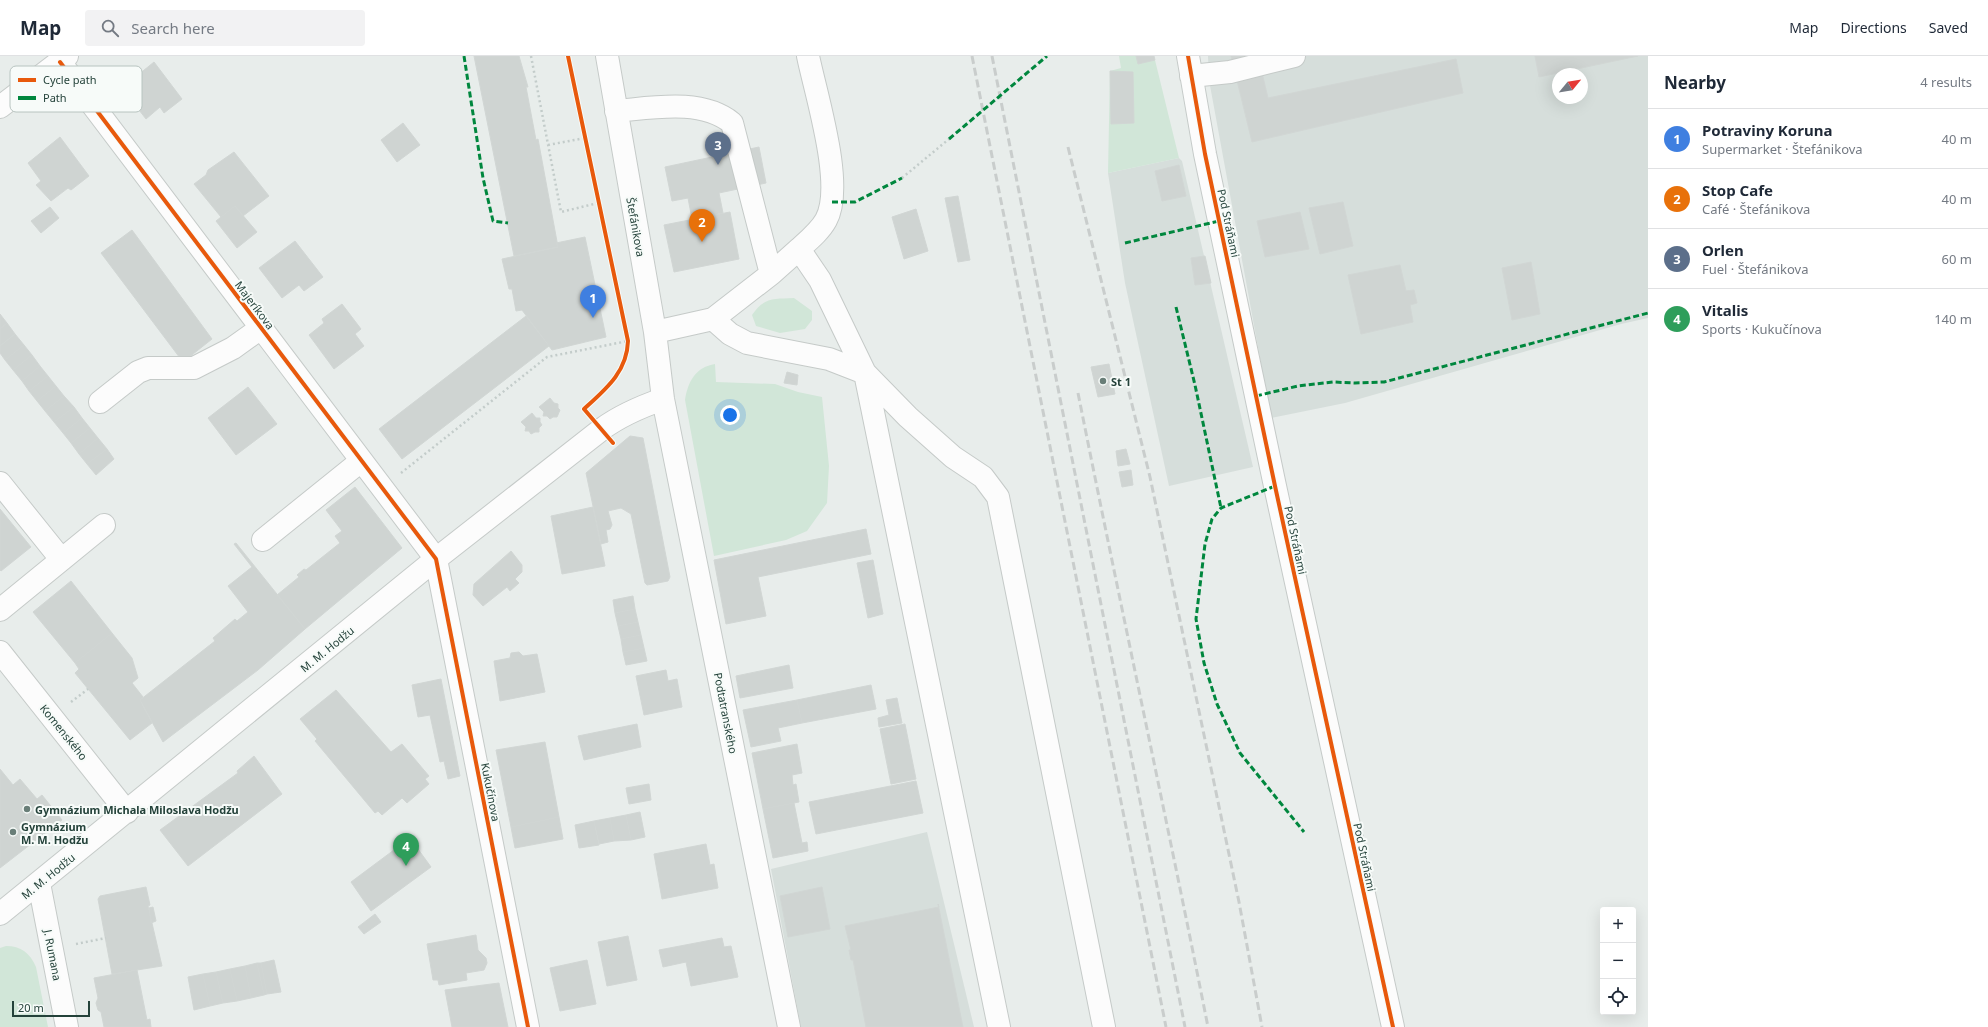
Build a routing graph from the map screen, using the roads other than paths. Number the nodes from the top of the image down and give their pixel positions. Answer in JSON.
{"nodes":[{"id":1,"x":607,"y":56,"type":"edge"},
{"id":2,"x":1294,"y":56,"type":"edge"},
{"id":3,"x":813,"y":57,"type":"edge"},
{"id":4,"x":64,"y":59,"type":"edge"},
{"id":5,"x":55,"y":66,"type":"edge"},
{"id":6,"x":1189,"y":66,"type":"edge"},
{"id":7,"x":10,"y":100,"type":"edge"},
{"id":8,"x":0,"y":107,"type":"edge"},
{"id":9,"x":616,"y":110,"type":"junction"},
{"id":10,"x":103,"y":112,"type":"edge"},
{"id":11,"x":799,"y":249,"type":"junction"},
{"id":12,"x":771,"y":274,"type":"junction"},
{"id":13,"x":713,"y":318,"type":"junction"},
{"id":14,"x":261,"y":328,"type":"junction"},
{"id":15,"x":655,"y":332,"type":"junction"},
{"id":16,"x":865,"y":373,"type":"junction"},
{"id":17,"x":663,"y":399,"type":"junction"},
{"id":18,"x":100,"y":402,"type":"dead end"},
{"id":19,"x":361,"y":461,"type":"junction"},
{"id":20,"x":0,"y":483,"type":"edge"},
{"id":21,"x":104,"y":525,"type":"dead end"},
{"id":22,"x":263,"y":540,"type":"dead end"},
{"id":23,"x":61,"y":559,"type":"junction"},
{"id":24,"x":436,"y":560,"type":"junction"},
{"id":25,"x":0,"y":610,"type":"edge"},
{"id":26,"x":0,"y":652,"type":"edge"},
{"id":27,"x":127,"y":812,"type":"junction"},
{"id":28,"x":39,"y":883,"type":"junction"},
{"id":29,"x":0,"y":914,"type":"edge"},
{"id":30,"x":67,"y":1027,"type":"edge"},
{"id":31,"x":528,"y":1027,"type":"edge"},
{"id":32,"x":790,"y":1027,"type":"edge"},
{"id":33,"x":999,"y":1027,"type":"edge"},
{"id":34,"x":1104,"y":1027,"type":"edge"},
{"id":35,"x":1393,"y":1027,"type":"edge"}],
"edges":[{"from":1,"to":9,"type":"street","name":"Štefánikova"},
{"from":2,"to":6,"type":"street"},
{"from":3,"to":11,"type":"street"},
{"from":4,"to":5,"type":"street"},
{"from":6,"to":35,"type":"street","name":"Pod Stráňami"},
{"from":7,"to":8,"type":"street"},
{"from":9,"to":12,"type":"street"},
{"from":9,"to":15,"type":"street","name":"Štefánikova"},
{"from":10,"to":14,"type":"street","name":"Majeríkova"},
{"from":11,"to":12,"type":"street"},
{"from":11,"to":16,"type":"street"},
{"from":12,"to":13,"type":"street"},
{"from":13,"to":15,"type":"street"},
{"from":13,"to":16,"type":"street"},
{"from":14,"to":18,"type":"street"},
{"from":14,"to":19,"type":"street","name":"Majeríkova"},
{"from":15,"to":17,"type":"street","name":"Štefánikova"},
{"from":16,"to":33,"type":"street"},
{"from":16,"to":34,"type":"street"},
{"from":17,"to":24,"type":"street","name":"M. M. Hodžu"},
{"from":17,"to":32,"type":"street","name":"Podtatranského"},
{"from":19,"to":22,"type":"street"},
{"from":19,"to":24,"type":"street","name":"Majeríkova"},
{"from":20,"to":23,"type":"street"},
{"from":21,"to":23,"type":"street"},
{"from":23,"to":25,"type":"street"},
{"from":24,"to":27,"type":"street","name":"M. M. Hodžu"},
{"from":24,"to":31,"type":"street","name":"Kukučínova"},
{"from":26,"to":27,"type":"street","name":"Komenského"},
{"from":27,"to":28,"type":"street","name":"M. M. Hodžu"},
{"from":28,"to":29,"type":"street","name":"M. M. Hodžu"},
{"from":28,"to":30,"type":"street","name":"J. Rumana"}]}
